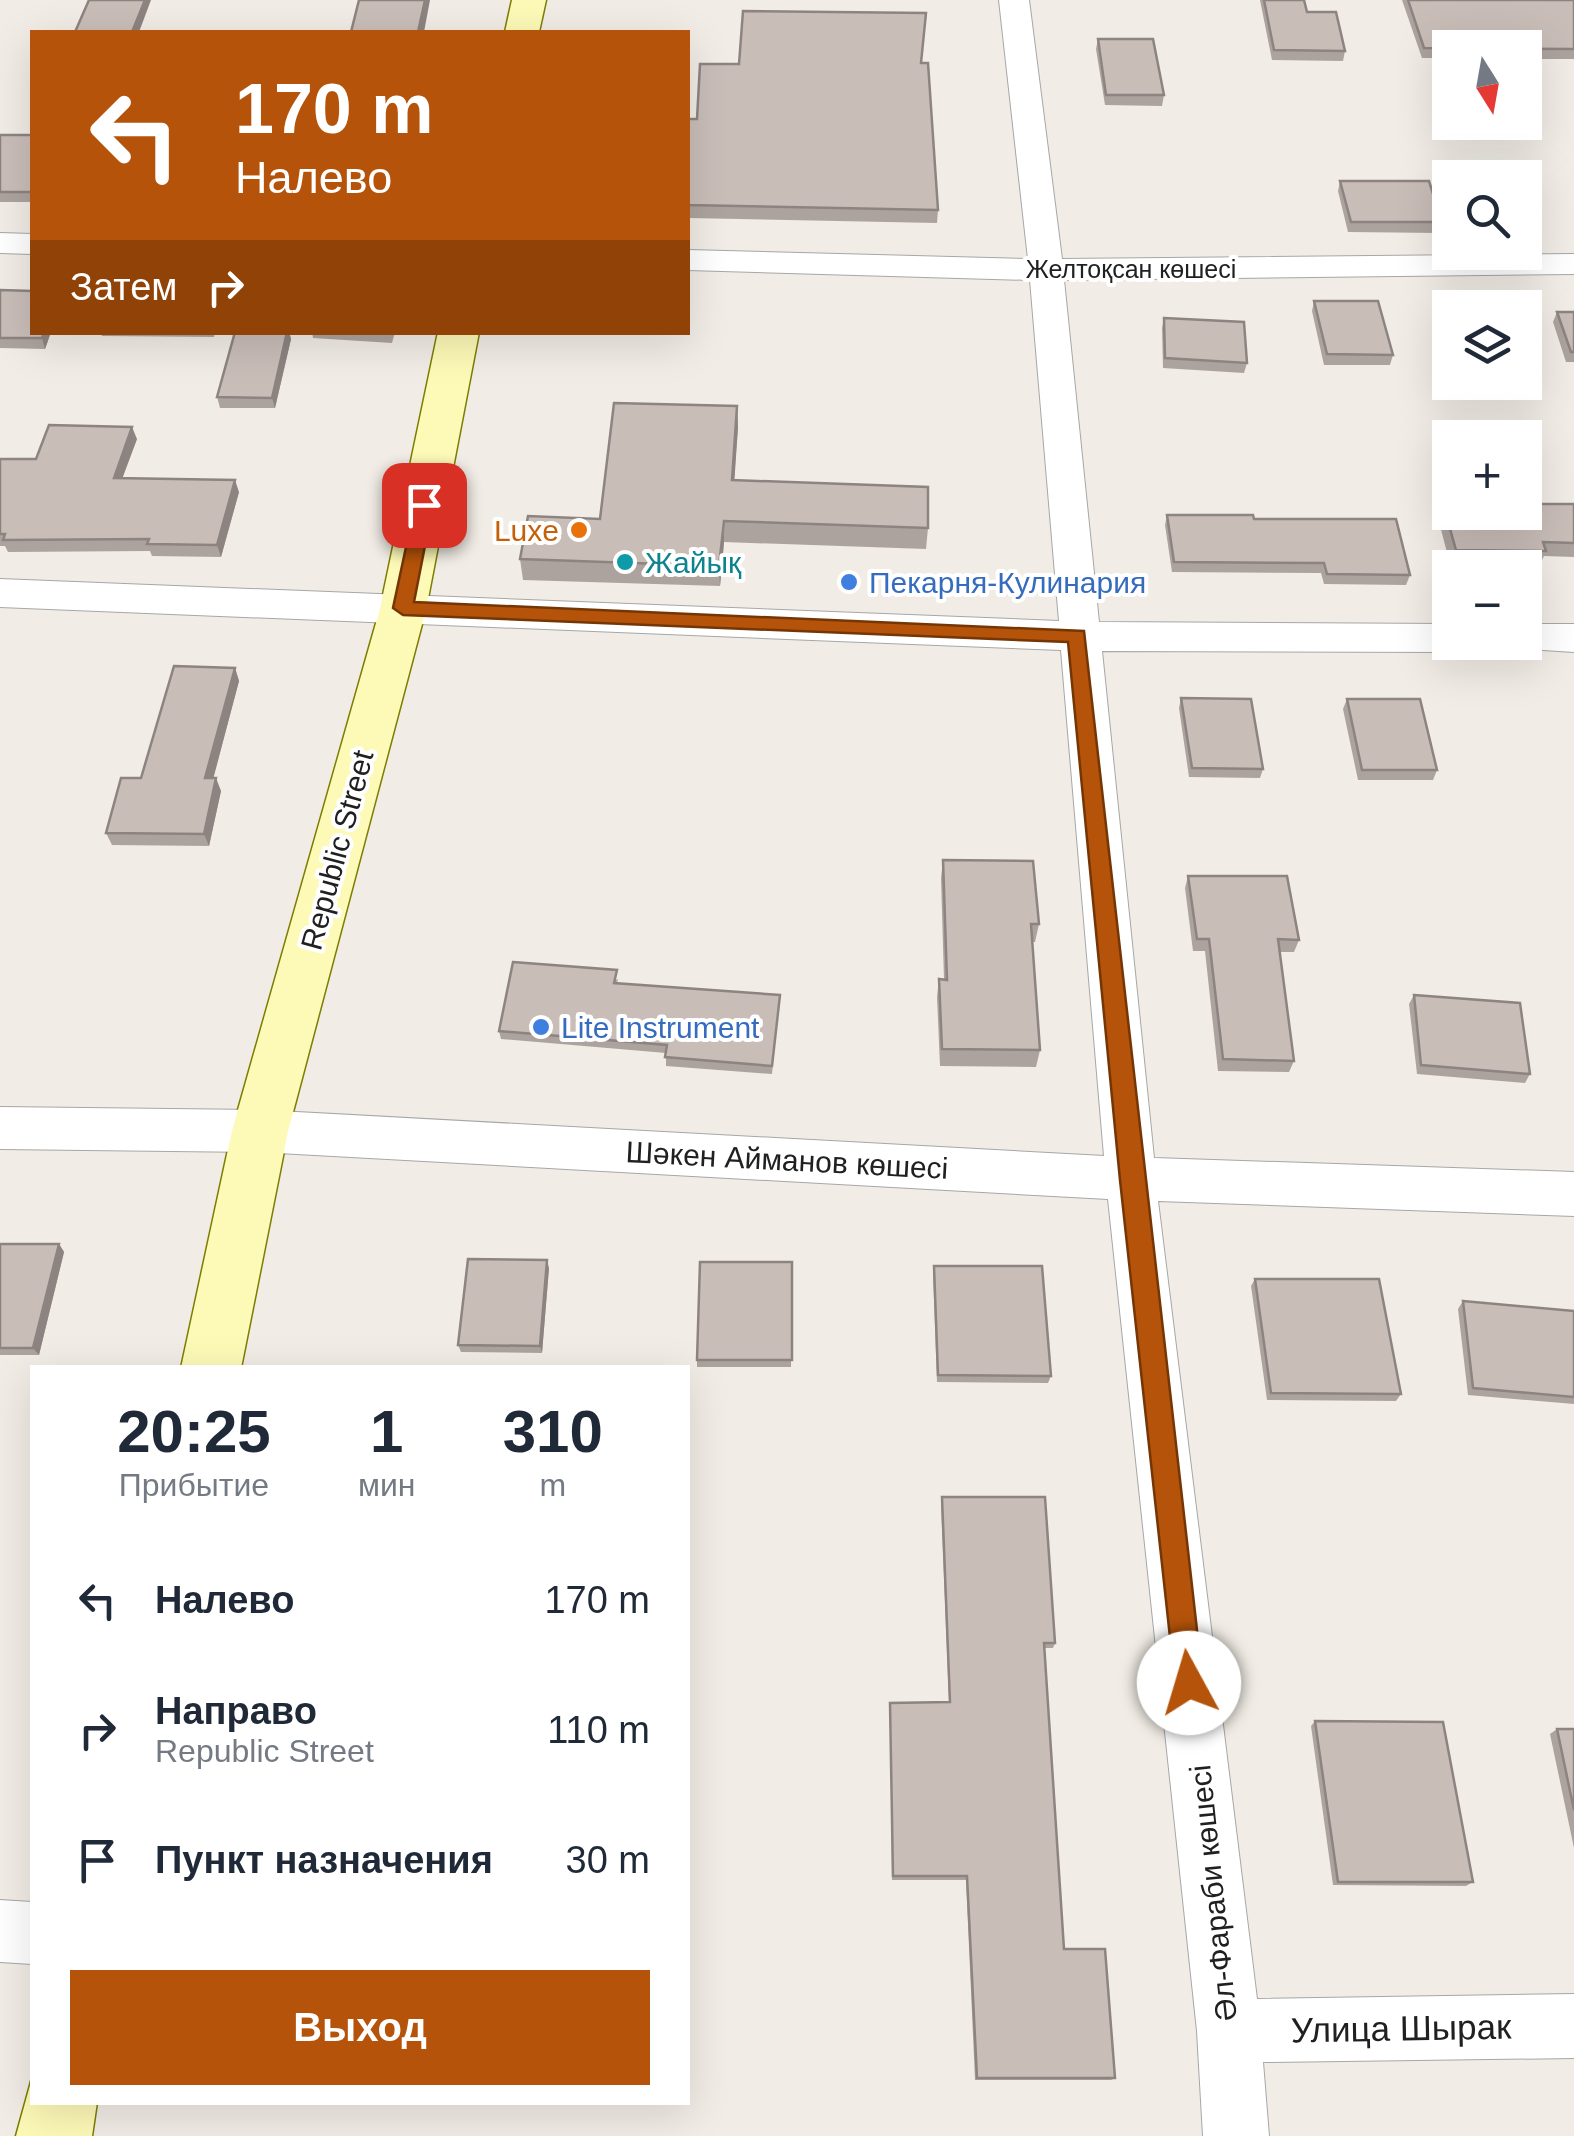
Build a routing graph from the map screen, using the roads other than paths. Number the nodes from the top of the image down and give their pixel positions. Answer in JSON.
{"nodes":[{"id":1,"x":529,"y":0,"type":"edge"},
{"id":2,"x":1014,"y":0,"type":"edge"},
{"id":3,"x":522,"y":30,"type":"edge"},
{"id":4,"x":0,"y":243,"type":"edge"},
{"id":5,"x":30,"y":244,"type":"edge"},
{"id":6,"x":690,"y":260,"type":"edge"},
{"id":7,"x":1574,"y":264,"type":"edge"},
{"id":8,"x":1046,"y":270,"type":"junction"},
{"id":9,"x":458,"y":335,"type":"edge"},
{"id":10,"x":0,"y":593,"type":"edge"},
{"id":11,"x":403,"y":608,"type":"junction"},
{"id":12,"x":1077,"y":636,"type":"junction"},
{"id":13,"x":1432,"y":638,"type":"edge"},
{"id":14,"x":1542,"y":638,"type":"edge"},
{"id":15,"x":1574,"y":638,"type":"edge"},
{"id":16,"x":0,"y":1128,"type":"edge"},
{"id":17,"x":260,"y":1131,"type":"junction"},
{"id":18,"x":1132,"y":1180,"type":"junction"},
{"id":19,"x":1574,"y":1194,"type":"edge"},
{"id":20,"x":212,"y":1365,"type":"edge"},
{"id":21,"x":0,"y":1932,"type":"edge"},
{"id":22,"x":30,"y":1932,"type":"edge"},
{"id":23,"x":1574,"y":2026,"type":"edge"},
{"id":24,"x":1228,"y":2031,"type":"junction"},
{"id":25,"x":59,"y":2105,"type":"edge"},
{"id":26,"x":54,"y":2136,"type":"edge"},
{"id":27,"x":1236,"y":2136,"type":"edge"}],
"edges":[{"from":1,"to":3,"type":"street"},
{"from":2,"to":8,"type":"street","name":"Әл-Фараби көшесі"},
{"from":4,"to":5,"type":"street"},
{"from":6,"to":8,"type":"street","name":"Желтоқсан көшесі"},
{"from":7,"to":8,"type":"street","name":"Желтоқсан көшесі"},
{"from":8,"to":12,"type":"street","name":"Әл-Фараби көшесі"},
{"from":9,"to":11,"type":"street","name":"Republic Street"},
{"from":10,"to":11,"type":"street"},
{"from":11,"to":12,"type":"street"},
{"from":11,"to":17,"type":"street","name":"Republic Street"},
{"from":12,"to":13,"type":"street"},
{"from":12,"to":18,"type":"street","name":"Әл-Фараби көшесі"},
{"from":14,"to":15,"type":"street"},
{"from":16,"to":17,"type":"street","name":"Шәкен Айманов көшесі"},
{"from":17,"to":18,"type":"street","name":"Шәкен Айманов көшесі"},
{"from":17,"to":20,"type":"street","name":"Republic Street"},
{"from":18,"to":19,"type":"street","name":"Шәкен Айманов көшесі"},
{"from":18,"to":24,"type":"street","name":"Әл-Фараби көшесі"},
{"from":21,"to":22,"type":"street"},
{"from":23,"to":24,"type":"street","name":"Улица Шырак"},
{"from":24,"to":27,"type":"street","name":"Әл-Фараби көшесі"},
{"from":25,"to":26,"type":"street"}]}
